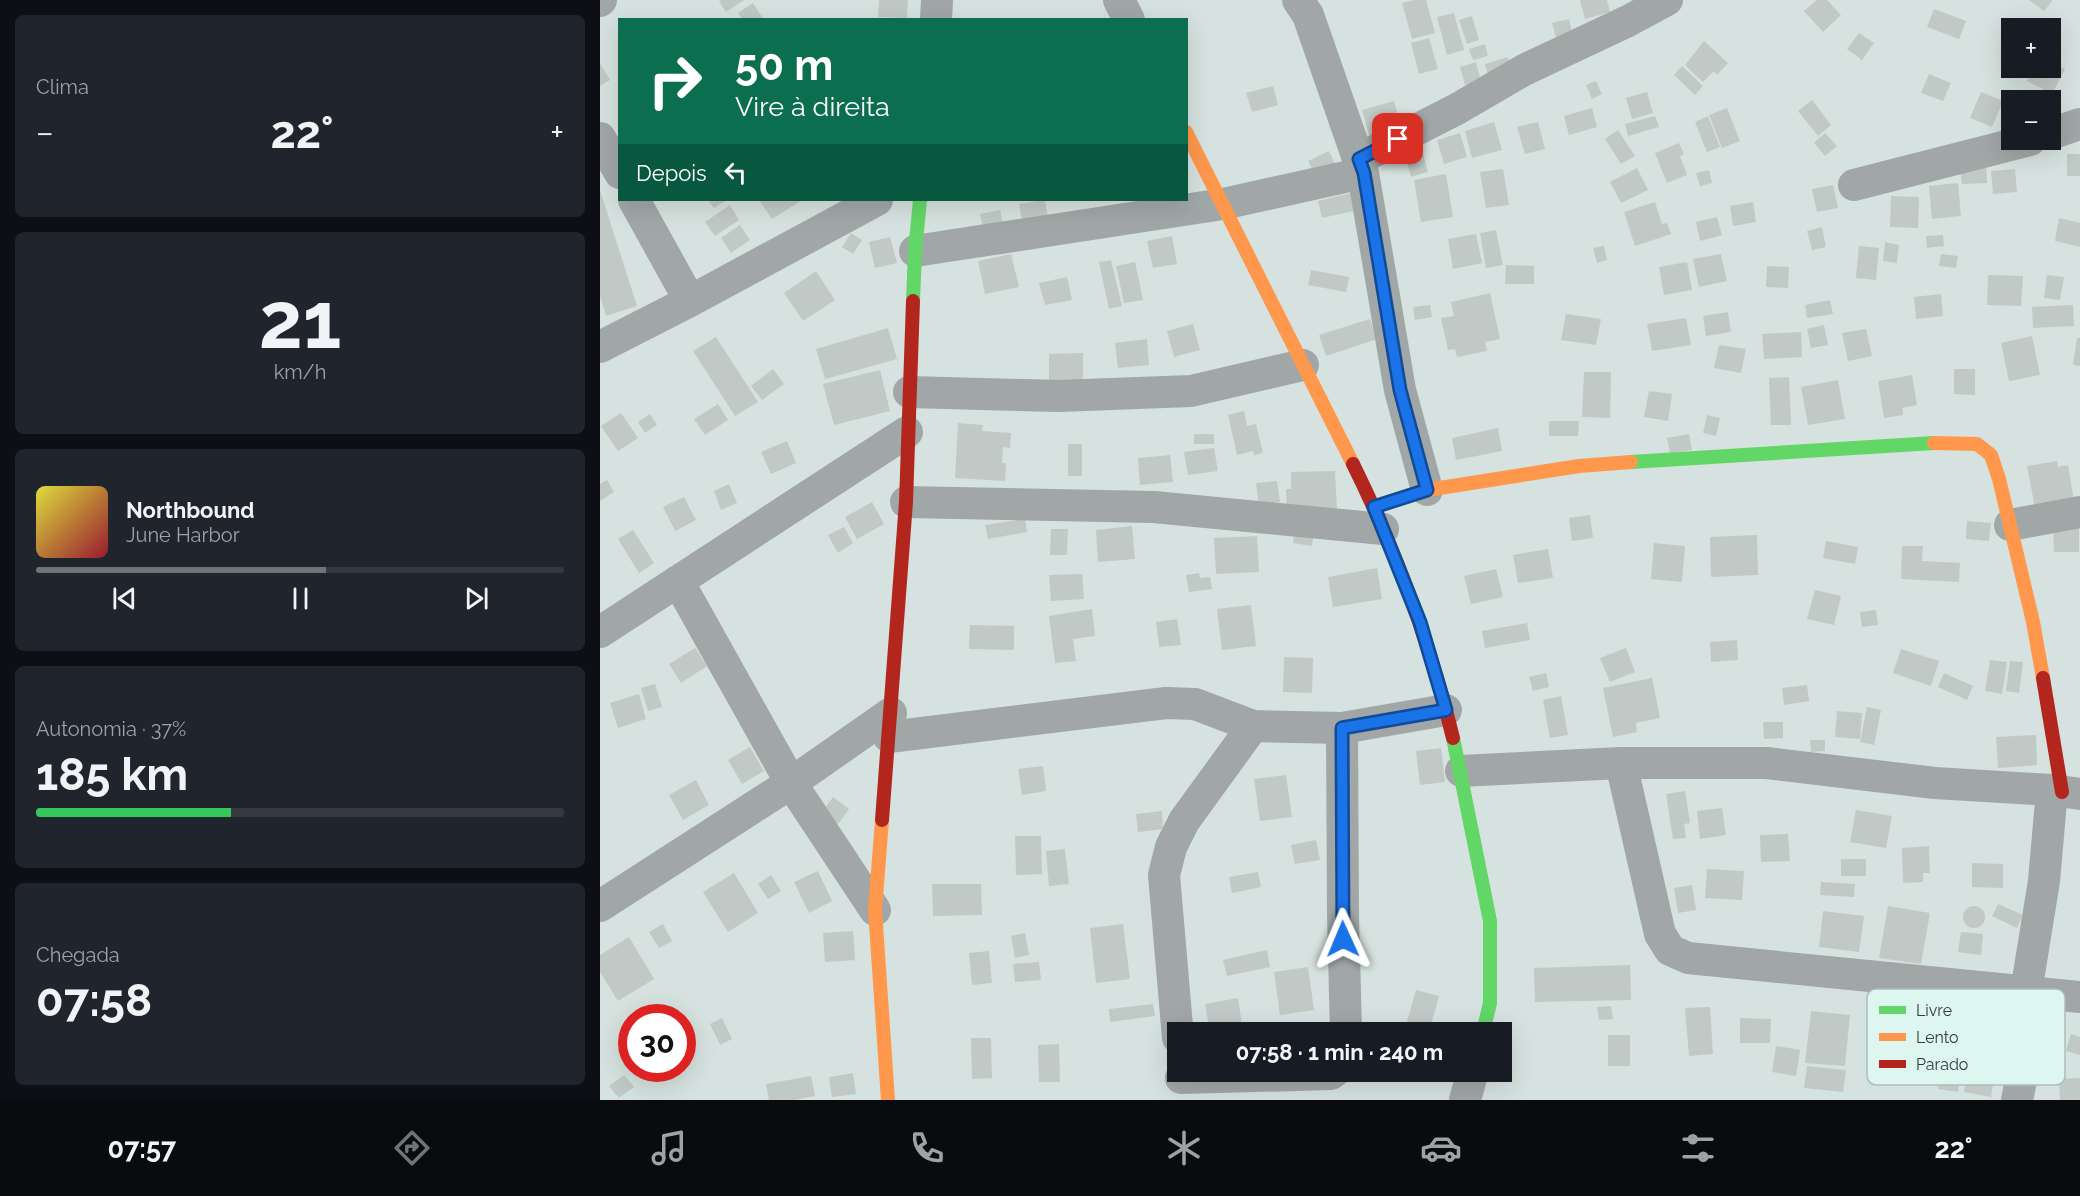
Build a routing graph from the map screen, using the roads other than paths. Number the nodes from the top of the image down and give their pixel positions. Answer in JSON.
{"nodes":[{"id":1,"x":938,"y":0,"type":"edge"},
{"id":2,"x":1119,"y":0,"type":"edge"},
{"id":3,"x":1298,"y":0,"type":"edge"},
{"id":4,"x":1666,"y":0,"type":"edge"},
{"id":5,"x":936,"y":18,"type":"edge"},
{"id":6,"x":1128,"y":18,"type":"edge"},
{"id":7,"x":2080,"y":124,"type":"edge"},
{"id":8,"x":2061,"y":130,"type":"edge"},
{"id":9,"x":1188,"y":136,"type":"edge"},
{"id":10,"x":600,"y":138,"type":"edge"},
{"id":11,"x":2001,"y":147,"type":"edge"},
{"id":12,"x":1361,"y":166,"type":"junction"},
{"id":13,"x":618,"y":170,"type":"edge"},
{"id":14,"x":1854,"y":185,"type":"dead end"},
{"id":15,"x":635,"y":201,"type":"edge"},
{"id":16,"x":875,"y":201,"type":"edge"},
{"id":17,"x":920,"y":201,"type":"edge"},
{"id":18,"x":1223,"y":204,"type":"junction"},
{"id":19,"x":915,"y":250,"type":"junction"},
{"id":20,"x":690,"y":301,"type":"junction"},
{"id":21,"x":600,"y":347,"type":"edge"},
{"id":22,"x":1303,"y":365,"type":"junction"},
{"id":23,"x":909,"y":392,"type":"junction"},
{"id":24,"x":908,"y":432,"type":"junction"},
{"id":25,"x":1427,"y":490,"type":"junction"},
{"id":26,"x":906,"y":502,"type":"junction"},
{"id":27,"x":2080,"y":512,"type":"edge"},
{"id":28,"x":1379,"y":518,"type":"junction"},
{"id":29,"x":2010,"y":525,"type":"junction"},
{"id":30,"x":678,"y":582,"type":"junction"},
{"id":31,"x":600,"y":632,"type":"edge"},
{"id":32,"x":1446,"y":710,"type":"junction"},
{"id":33,"x":890,"y":725,"type":"junction"},
{"id":34,"x":1252,"y":726,"type":"junction"},
{"id":35,"x":1342,"y":728,"type":"junction"},
{"id":36,"x":1621,"y":763,"type":"junction"},
{"id":37,"x":1461,"y":771,"type":"junction"},
{"id":38,"x":791,"y":783,"type":"junction"},
{"id":39,"x":2065,"y":792,"type":"edge"},
{"id":40,"x":600,"y":906,"type":"edge"},
{"id":41,"x":875,"y":910,"type":"junction"},
{"id":42,"x":1994,"y":989,"type":"edge"},
{"id":43,"x":2033,"y":989,"type":"edge"},
{"id":44,"x":2065,"y":996,"type":"edge"},
{"id":45,"x":2080,"y":997,"type":"edge"},
{"id":46,"x":1177,"y":1022,"type":"edge"},
{"id":47,"x":1346,"y":1022,"type":"edge"},
{"id":48,"x":1485,"y":1022,"type":"edge"},
{"id":49,"x":1199,"y":1082,"type":"edge"},
{"id":50,"x":1470,"y":1082,"type":"edge"},
{"id":51,"x":1182,"y":1083,"type":"edge"},
{"id":52,"x":2019,"y":1085,"type":"edge"},
{"id":53,"x":888,"y":1100,"type":"edge"},
{"id":54,"x":1465,"y":1100,"type":"edge"},
{"id":55,"x":2017,"y":1100,"type":"edge"}],
"edges":[{"from":1,"to":5,"type":"street"},
{"from":2,"to":6,"type":"street"},
{"from":3,"to":12,"type":"street"},
{"from":4,"to":12,"type":"street"},
{"from":7,"to":8,"type":"street"},
{"from":9,"to":18,"type":"street"},
{"from":10,"to":13,"type":"street"},
{"from":11,"to":14,"type":"street"},
{"from":12,"to":18,"type":"street"},
{"from":12,"to":25,"type":"street"},
{"from":15,"to":20,"type":"street"},
{"from":16,"to":20,"type":"street"},
{"from":17,"to":19,"type":"street"},
{"from":18,"to":19,"type":"street"},
{"from":18,"to":22,"type":"street"},
{"from":19,"to":23,"type":"street"},
{"from":20,"to":21,"type":"street"},
{"from":22,"to":23,"type":"street"},
{"from":22,"to":28,"type":"street"},
{"from":23,"to":24,"type":"street"},
{"from":24,"to":26,"type":"street"},
{"from":24,"to":30,"type":"street"},
{"from":25,"to":28,"type":"street"},
{"from":25,"to":29,"type":"street"},
{"from":26,"to":28,"type":"street"},
{"from":26,"to":33,"type":"street"},
{"from":27,"to":29,"type":"street"},
{"from":28,"to":32,"type":"street"},
{"from":29,"to":39,"type":"street"},
{"from":30,"to":31,"type":"street"},
{"from":30,"to":38,"type":"street"},
{"from":32,"to":35,"type":"street"},
{"from":32,"to":37,"type":"street"},
{"from":33,"to":34,"type":"street"},
{"from":33,"to":38,"type":"street"},
{"from":33,"to":41,"type":"street"},
{"from":34,"to":35,"type":"street"},
{"from":34,"to":46,"type":"street"},
{"from":35,"to":47,"type":"street"},
{"from":36,"to":37,"type":"street"},
{"from":36,"to":39,"type":"street"},
{"from":36,"to":42,"type":"street"},
{"from":37,"to":48,"type":"street"},
{"from":38,"to":40,"type":"street"},
{"from":38,"to":41,"type":"street"},
{"from":39,"to":43,"type":"street"},
{"from":41,"to":53,"type":"street"},
{"from":44,"to":45,"type":"street"},
{"from":49,"to":51,"type":"street"},
{"from":50,"to":54,"type":"street"},
{"from":52,"to":55,"type":"street"}]}
